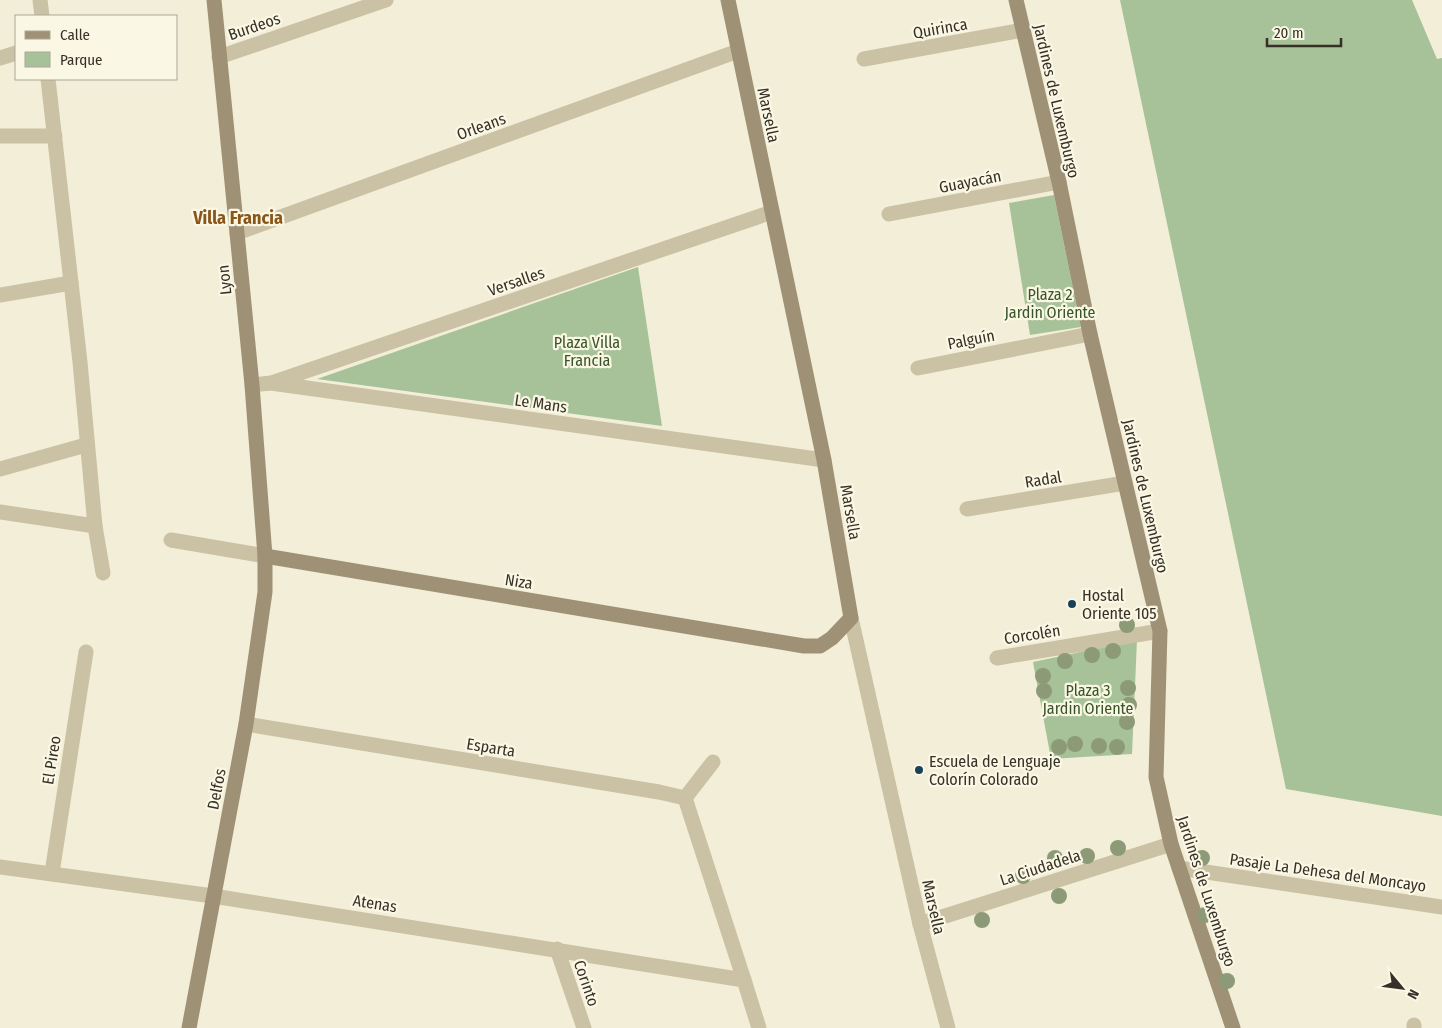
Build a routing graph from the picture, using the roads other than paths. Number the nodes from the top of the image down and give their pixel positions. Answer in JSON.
{"nodes":[{"id":1,"x":40,"y":0,"type":"edge"},
{"id":2,"x":214,"y":0,"type":"edge"},
{"id":3,"x":386,"y":0,"type":"edge"},
{"id":4,"x":728,"y":0,"type":"edge"},
{"id":5,"x":1016,"y":0,"type":"edge"},
{"id":6,"x":42,"y":15,"type":"edge"},
{"id":7,"x":1022,"y":30,"type":"junction"},
{"id":8,"x":738,"y":51,"type":"junction"},
{"id":9,"x":15,"y":53,"type":"edge"},
{"id":10,"x":219,"y":57,"type":"junction"},
{"id":11,"x":0,"y":58,"type":"edge"},
{"id":12,"x":864,"y":59,"type":"dead end"},
{"id":13,"x":48,"y":80,"type":"edge"},
{"id":14,"x":0,"y":136,"type":"edge"},
{"id":15,"x":55,"y":136,"type":"junction"},
{"id":16,"x":1058,"y":182,"type":"junction"},
{"id":17,"x":772,"y":212,"type":"junction"},
{"id":18,"x":888,"y":214,"type":"dead end"},
{"id":19,"x":236,"y":233,"type":"junction"},
{"id":20,"x":71,"y":283,"type":"junction"},
{"id":21,"x":0,"y":295,"type":"edge"},
{"id":22,"x":1090,"y":334,"type":"junction"},
{"id":23,"x":918,"y":368,"type":"dead end"},
{"id":24,"x":271,"y":383,"type":"junction"},
{"id":25,"x":252,"y":386,"type":"junction"},
{"id":26,"x":86,"y":445,"type":"junction"},
{"id":27,"x":824,"y":460,"type":"junction"},
{"id":28,"x":0,"y":469,"type":"edge"},
{"id":29,"x":1126,"y":483,"type":"junction"},
{"id":30,"x":967,"y":509,"type":"dead end"},
{"id":31,"x":0,"y":512,"type":"edge"},
{"id":32,"x":95,"y":526,"type":"junction"},
{"id":33,"x":171,"y":540,"type":"dead end"},
{"id":34,"x":265,"y":556,"type":"junction"},
{"id":35,"x":104,"y":573,"type":"dead end"},
{"id":36,"x":851,"y":618,"type":"junction"},
{"id":37,"x":1160,"y":631,"type":"junction"},
{"id":38,"x":86,"y":652,"type":"dead end"},
{"id":39,"x":997,"y":658,"type":"dead end"},
{"id":40,"x":246,"y":724,"type":"junction"},
{"id":41,"x":713,"y":762,"type":"dead end"},
{"id":42,"x":685,"y":798,"type":"junction"},
{"id":43,"x":1171,"y":844,"type":"junction"},
{"id":44,"x":0,"y":867,"type":"edge"},
{"id":45,"x":1179,"y":868,"type":"junction"},
{"id":46,"x":52,"y":873,"type":"junction"},
{"id":47,"x":213,"y":896,"type":"junction"},
{"id":48,"x":1442,"y":907,"type":"edge"},
{"id":49,"x":920,"y":924,"type":"junction"},
{"id":50,"x":557,"y":949,"type":"junction"},
{"id":51,"x":744,"y":980,"type":"junction"},
{"id":52,"x":188,"y":1028,"type":"edge"},
{"id":53,"x":584,"y":1028,"type":"edge"},
{"id":54,"x":759,"y":1028,"type":"edge"},
{"id":55,"x":948,"y":1028,"type":"edge"},
{"id":56,"x":1233,"y":1028,"type":"edge"}],
"edges":[{"from":1,"to":6,"type":"street"},
{"from":2,"to":10,"type":"street","name":"Lyon"},
{"from":3,"to":10,"type":"street","name":"Burdeos"},
{"from":4,"to":8,"type":"street","name":"Marsella"},
{"from":5,"to":7,"type":"street","name":"Jardines de Luxemburgo"},
{"from":7,"to":12,"type":"street","name":"Quirinca"},
{"from":7,"to":16,"type":"street","name":"Jardines de Luxemburgo"},
{"from":8,"to":17,"type":"street","name":"Marsella"},
{"from":8,"to":19,"type":"street","name":"Orleans"},
{"from":9,"to":11,"type":"street"},
{"from":10,"to":19,"type":"street","name":"Lyon"},
{"from":13,"to":15,"type":"street"},
{"from":14,"to":15,"type":"street"},
{"from":15,"to":20,"type":"street"},
{"from":16,"to":18,"type":"street","name":"Guayacán"},
{"from":16,"to":22,"type":"street","name":"Jardines de Luxemburgo"},
{"from":17,"to":24,"type":"street","name":"Versalles"},
{"from":17,"to":27,"type":"street","name":"Marsella"},
{"from":19,"to":25,"type":"street","name":"Lyon"},
{"from":20,"to":21,"type":"street"},
{"from":20,"to":26,"type":"street"},
{"from":22,"to":23,"type":"street","name":"Palguín"},
{"from":22,"to":29,"type":"street","name":"Jardines de Luxemburgo"},
{"from":24,"to":25,"type":"street","name":"Le Mans"},
{"from":24,"to":27,"type":"street","name":"Le Mans"},
{"from":25,"to":34,"type":"street","name":"Lyon"},
{"from":26,"to":28,"type":"street"},
{"from":26,"to":32,"type":"street"},
{"from":27,"to":36,"type":"street","name":"Marsella"},
{"from":29,"to":30,"type":"street","name":"Radal"},
{"from":29,"to":37,"type":"street","name":"Jardines de Luxemburgo"},
{"from":31,"to":32,"type":"street"},
{"from":32,"to":35,"type":"street"},
{"from":33,"to":34,"type":"street","name":"Niza"},
{"from":34,"to":36,"type":"street","name":"Niza"},
{"from":34,"to":40,"type":"street","name":"Delfos"},
{"from":36,"to":49,"type":"street","name":"Marsella"},
{"from":37,"to":39,"type":"street","name":"Corcolén"},
{"from":37,"to":43,"type":"street","name":"Jardines de Luxemburgo"},
{"from":38,"to":46,"type":"street","name":"El Pireo"},
{"from":40,"to":42,"type":"street","name":"Esparta"},
{"from":40,"to":47,"type":"street","name":"Delfos"},
{"from":41,"to":42,"type":"street"},
{"from":42,"to":51,"type":"street"},
{"from":43,"to":45,"type":"street","name":"Jardines de Luxemburgo"},
{"from":43,"to":49,"type":"street","name":"La Ciudadela"},
{"from":44,"to":46,"type":"street","name":"Atenas"},
{"from":45,"to":48,"type":"street","name":"Pasaje La Dehesa del Moncayo"},
{"from":45,"to":56,"type":"street","name":"Jardines de Luxemburgo"},
{"from":46,"to":47,"type":"street","name":"Atenas"},
{"from":47,"to":50,"type":"street","name":"Atenas"},
{"from":47,"to":52,"type":"street","name":"Delfos"},
{"from":49,"to":55,"type":"street","name":"Marsella"},
{"from":50,"to":51,"type":"street","name":"Atenas"},
{"from":50,"to":53,"type":"street","name":"Corinto"},
{"from":51,"to":54,"type":"street"}]}
